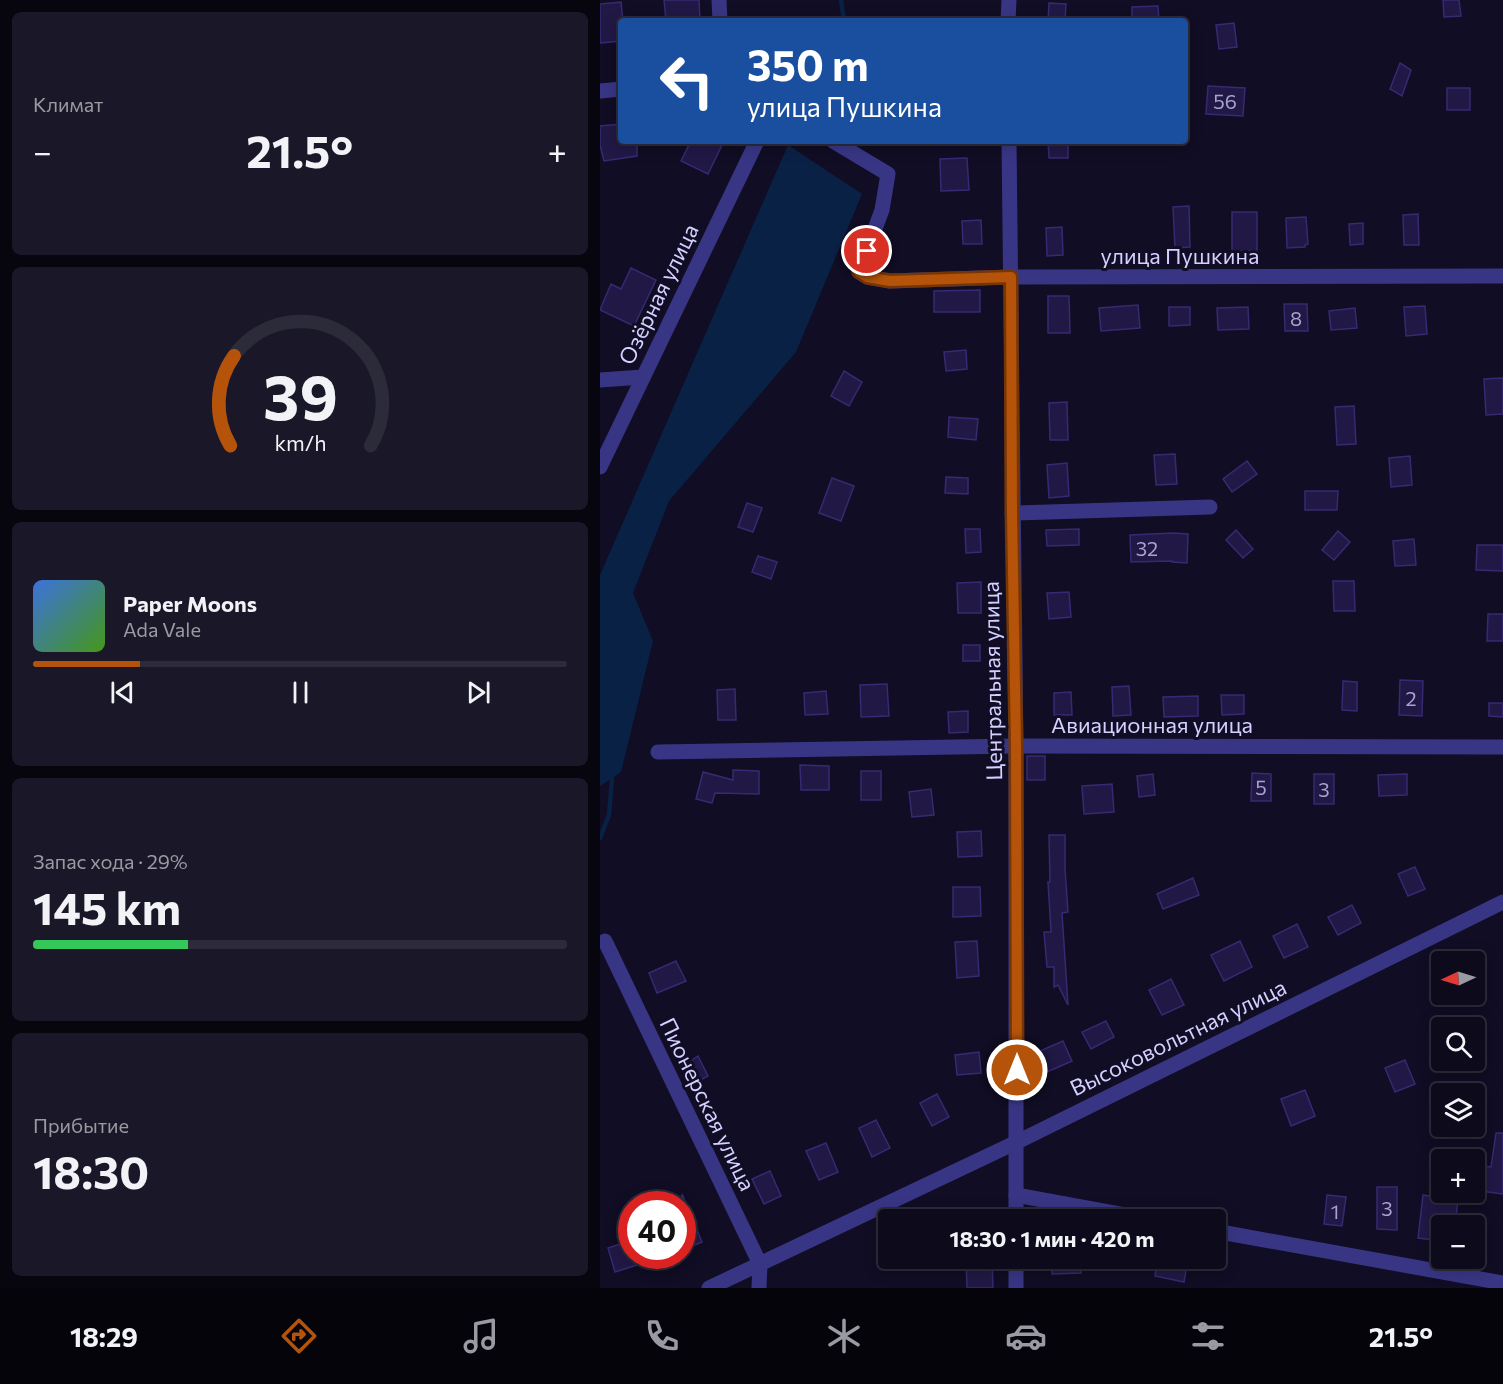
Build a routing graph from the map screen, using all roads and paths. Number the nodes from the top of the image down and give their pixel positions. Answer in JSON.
{"nodes":[{"id":1,"x":718,"y":0,"type":"edge"},
{"id":2,"x":1009,"y":0,"type":"edge"},
{"id":3,"x":720,"y":18,"type":"edge"},
{"id":4,"x":1008,"y":18,"type":"edge"},
{"id":5,"x":618,"y":89,"type":"edge"},
{"id":6,"x":600,"y":91,"type":"edge"},
{"id":7,"x":756,"y":144,"type":"edge"},
{"id":8,"x":838,"y":144,"type":"edge"},
{"id":9,"x":1009,"y":144,"type":"edge"},
{"id":10,"x":1503,"y":276,"type":"edge"},
{"id":11,"x":1011,"y":277,"type":"junction"},
{"id":12,"x":643,"y":377,"type":"junction"},
{"id":13,"x":600,"y":380,"type":"edge"},
{"id":14,"x":600,"y":467,"type":"edge"},
{"id":15,"x":1210,"y":507,"type":"dead end"},
{"id":16,"x":1012,"y":513,"type":"junction"},
{"id":17,"x":1016,"y":746,"type":"junction"},
{"id":18,"x":1503,"y":747,"type":"edge"},
{"id":19,"x":658,"y":752,"type":"dead end"},
{"id":20,"x":1503,"y":902,"type":"edge"},
{"id":21,"x":605,"y":942,"type":"dead end"},
{"id":22,"x":1017,"y":1142,"type":"junction"},
{"id":23,"x":1016,"y":1195,"type":"junction"},
{"id":24,"x":1016,"y":1209,"type":"edge"},
{"id":25,"x":1092,"y":1209,"type":"edge"},
{"id":26,"x":1226,"y":1233,"type":"edge"},
{"id":27,"x":760,"y":1264,"type":"junction"},
{"id":28,"x":1016,"y":1269,"type":"edge"},
{"id":29,"x":1503,"y":1283,"type":"edge"},
{"id":30,"x":709,"y":1288,"type":"edge"},
{"id":31,"x":759,"y":1288,"type":"edge"},
{"id":32,"x":1016,"y":1288,"type":"edge"}],
"edges":[{"from":1,"to":3,"type":"street"},
{"from":2,"to":4,"type":"street"},
{"from":5,"to":6,"type":"street"},
{"from":7,"to":12,"type":"street","name":"Озёрная улица"},
{"from":8,"to":11,"type":"street","name":"улица Пушкина"},
{"from":9,"to":11,"type":"street","name":"Центральная улица"},
{"from":10,"to":11,"type":"street","name":"улица Пушкина"},
{"from":11,"to":16,"type":"street","name":"Центральная улица"},
{"from":12,"to":13,"type":"street"},
{"from":12,"to":14,"type":"street","name":"Озёрная улица"},
{"from":15,"to":16,"type":"street"},
{"from":16,"to":17,"type":"street","name":"Центральная улица"},
{"from":17,"to":18,"type":"street","name":"Авиационная улица"},
{"from":17,"to":19,"type":"street","name":"Авиационная улица"},
{"from":17,"to":22,"type":"street","name":"Центральная улица"},
{"from":20,"to":22,"type":"street","name":"Высоковольтная улица"},
{"from":21,"to":27,"type":"street","name":"Пионерская улица"},
{"from":22,"to":23,"type":"street","name":"Центральная улица"},
{"from":22,"to":27,"type":"street","name":"Высоковольтная улица"},
{"from":23,"to":24,"type":"street","name":"Центральная улица"},
{"from":23,"to":25,"type":"street"},
{"from":26,"to":29,"type":"street"},
{"from":27,"to":30,"type":"street","name":"Высоковольтная улица"},
{"from":27,"to":31,"type":"street","name":"Пионерская улица"},
{"from":28,"to":32,"type":"street"}]}
